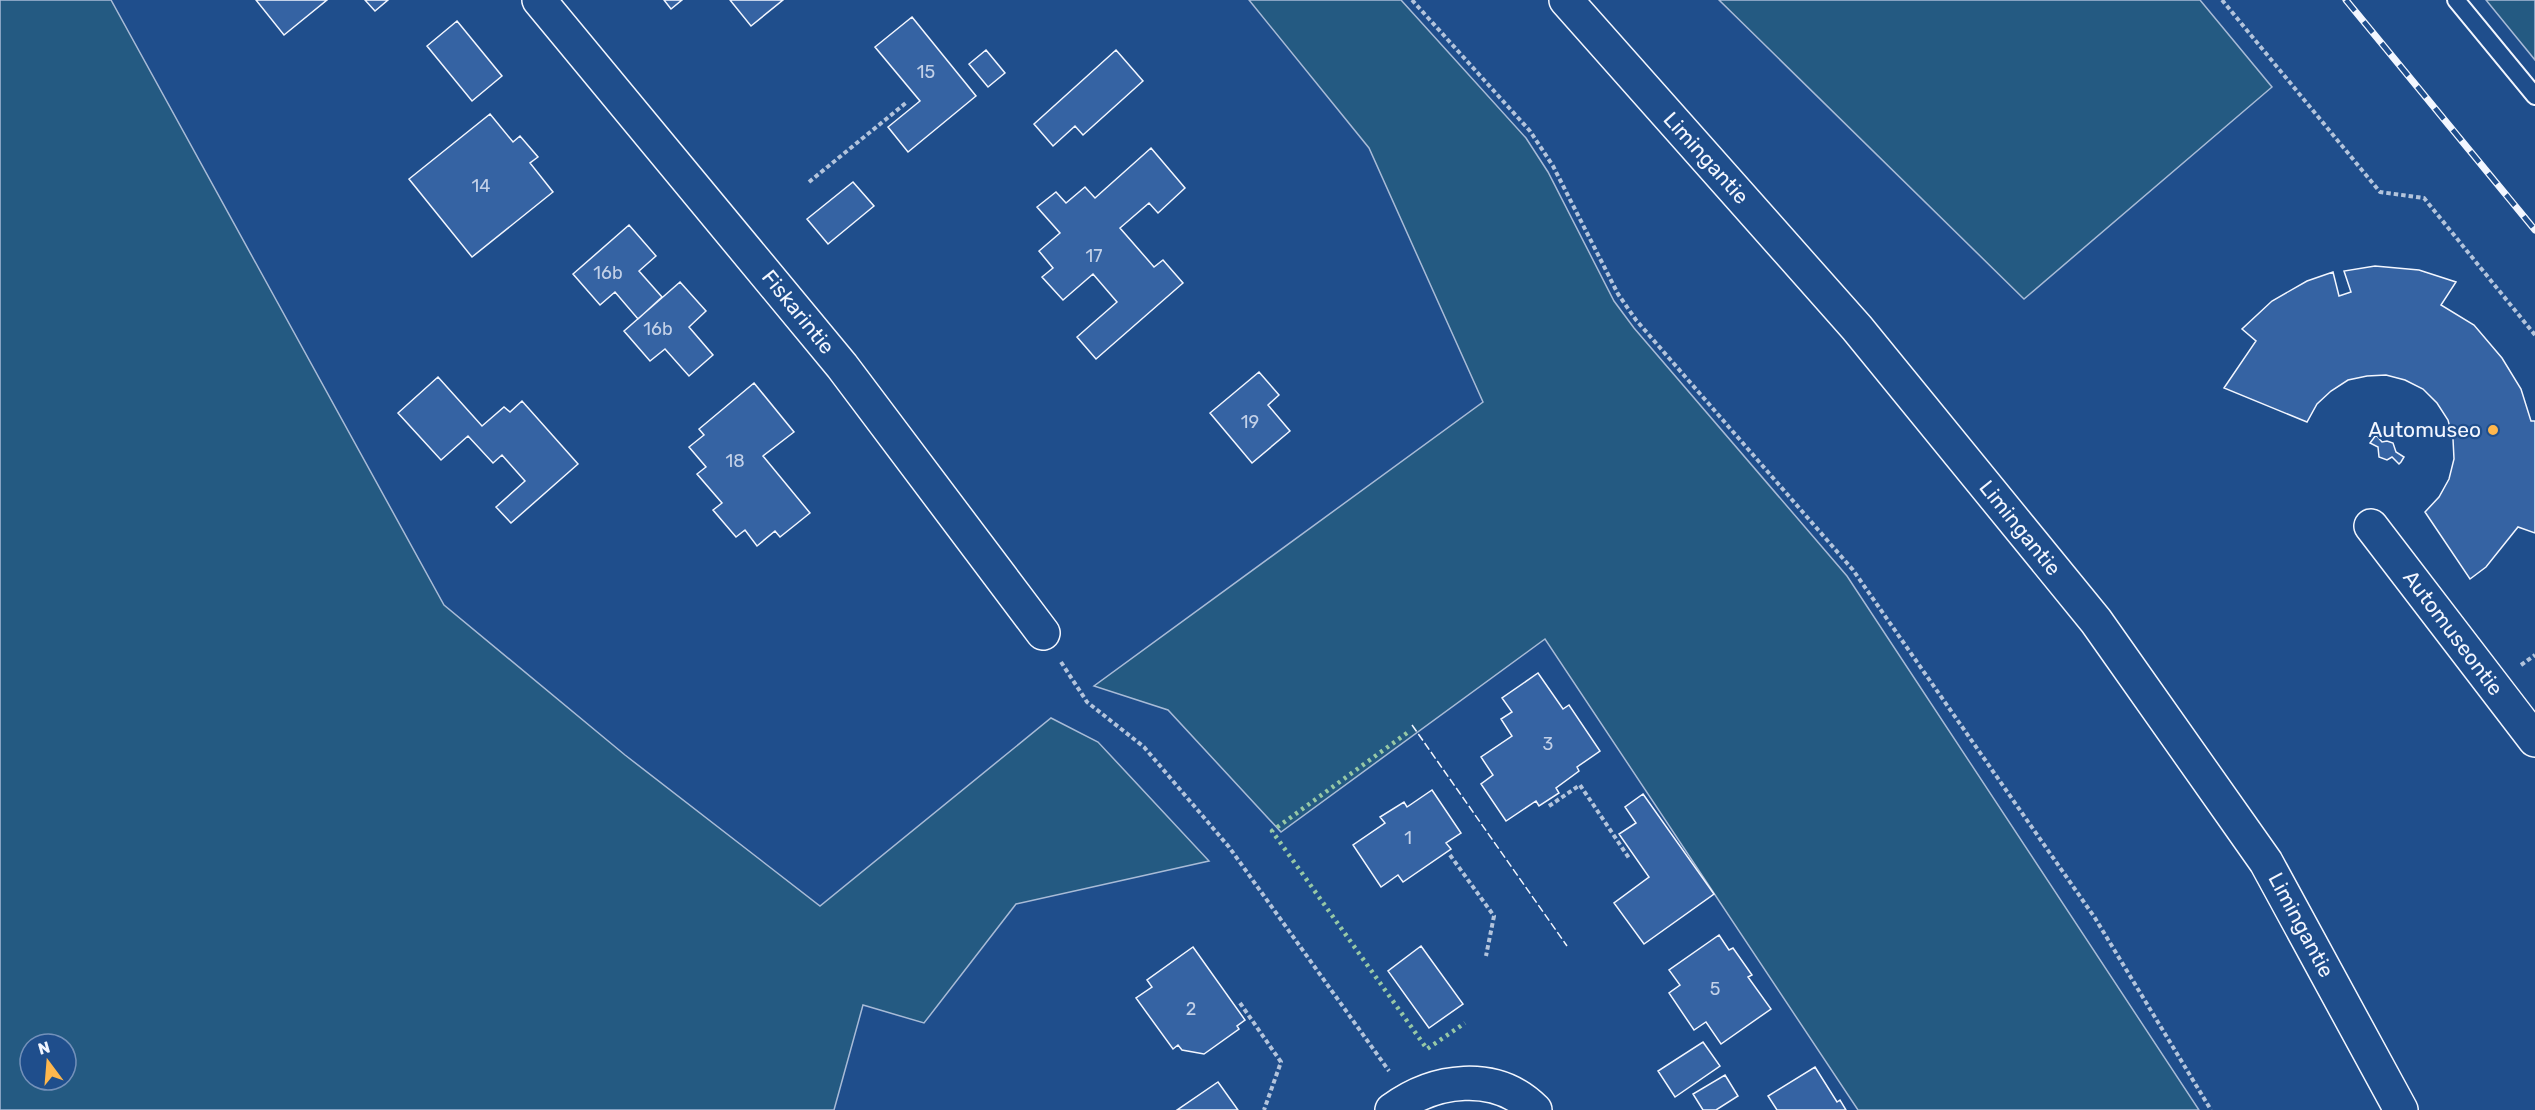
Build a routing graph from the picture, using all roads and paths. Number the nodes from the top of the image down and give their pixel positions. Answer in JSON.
{"nodes":[{"id":1,"x":539,"y":0,"type":"edge"},
{"id":2,"x":1412,"y":0,"type":"edge"},
{"id":3,"x":1566,"y":0,"type":"edge"},
{"id":4,"x":2222,"y":0,"type":"edge"},
{"id":5,"x":2457,"y":0,"type":"edge"},
{"id":6,"x":2535,"y":96,"type":"edge"},
{"id":7,"x":907,"y":102,"type":"dead end"},
{"id":8,"x":809,"y":182,"type":"dead end"},
{"id":9,"x":2535,"y":335,"type":"edge"},
{"id":10,"x":2371,"y":526,"type":"dead end"},
{"id":11,"x":1043,"y":633,"type":"joint"},
{"id":12,"x":2535,"y":740,"type":"edge"},
{"id":13,"x":1549,"y":806,"type":"dead end"},
{"id":14,"x":1450,"y":855,"type":"dead end"},
{"id":15,"x":1629,"y":858,"type":"dead end"},
{"id":16,"x":1486,"y":956,"type":"dead end"},
{"id":17,"x":1240,"y":1003,"type":"dead end"},
{"id":18,"x":1400,"y":1104,"type":"edge"},
{"id":19,"x":1264,"y":1110,"type":"edge"},
{"id":20,"x":1535,"y":1110,"type":"edge"},
{"id":21,"x":2211,"y":1110,"type":"edge"},
{"id":22,"x":2401,"y":1110,"type":"edge"}],
"edges":[{"from":1,"to":11,"type":"main road","name":"Fiskarintie"},
{"from":2,"to":21,"type":"path"},
{"from":3,"to":22,"type":"main road","name":"Limingantie"},
{"from":4,"to":9,"type":"path"},
{"from":5,"to":6,"type":"lane"},
{"from":7,"to":8,"type":"path"},
{"from":10,"to":12,"type":"main road","name":"Automuseontie"},
{"from":11,"to":18,"type":"path"},
{"from":13,"to":15,"type":"path"},
{"from":14,"to":16,"type":"path"},
{"from":17,"to":19,"type":"path"},
{"from":18,"to":20,"type":"main road"}]}
